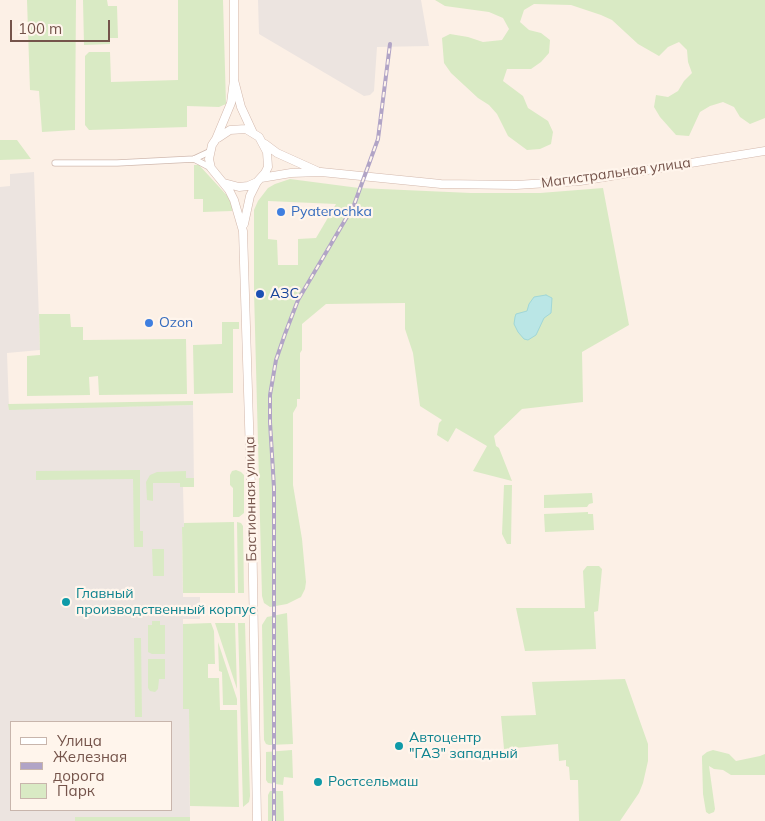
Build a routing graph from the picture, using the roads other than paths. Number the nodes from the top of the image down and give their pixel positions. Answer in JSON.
{"nodes":[{"id":1,"x":234,"y":0,"type":"edge"},
{"id":2,"x":234,"y":80,"type":"junction"},
{"id":3,"x":253,"y":132,"type":"junction"},
{"id":4,"x":216,"y":140,"type":"junction"},
{"id":5,"x":264,"y":144,"type":"junction"},
{"id":6,"x":765,"y":151,"type":"edge"},
{"id":7,"x":209,"y":152,"type":"junction"},
{"id":8,"x":194,"y":159,"type":"junction"},
{"id":9,"x":55,"y":163,"type":"dead end"},
{"id":10,"x":211,"y":168,"type":"junction"},
{"id":11,"x":321,"y":172,"type":"junction"},
{"id":12,"x":259,"y":180,"type":"junction"},
{"id":13,"x":223,"y":183,"type":"junction"},
{"id":14,"x":243,"y":231,"type":"junction"},
{"id":15,"x":257,"y":821,"type":"edge"}],
"edges":[{"from":1,"to":2,"type":"main road"},
{"from":2,"to":3,"type":"main road"},
{"from":2,"to":4,"type":"main road"},
{"from":3,"to":4,"type":"main road"},
{"from":3,"to":5,"type":"main road"},
{"from":4,"to":7,"type":"main road"},
{"from":5,"to":11,"type":"main road"},
{"from":5,"to":12,"type":"main road"},
{"from":6,"to":11,"type":"main road","name":"Магистральная улица"},
{"from":7,"to":8,"type":"street"},
{"from":7,"to":10,"type":"main road"},
{"from":8,"to":9,"type":"street"},
{"from":8,"to":10,"type":"street"},
{"from":10,"to":13,"type":"main road"},
{"from":11,"to":12,"type":"main road"},
{"from":12,"to":13,"type":"main road"},
{"from":12,"to":14,"type":"main road"},
{"from":13,"to":14,"type":"main road","name":"Бастионная улица"},
{"from":14,"to":15,"type":"main road","name":"Бастионная улица"}]}
